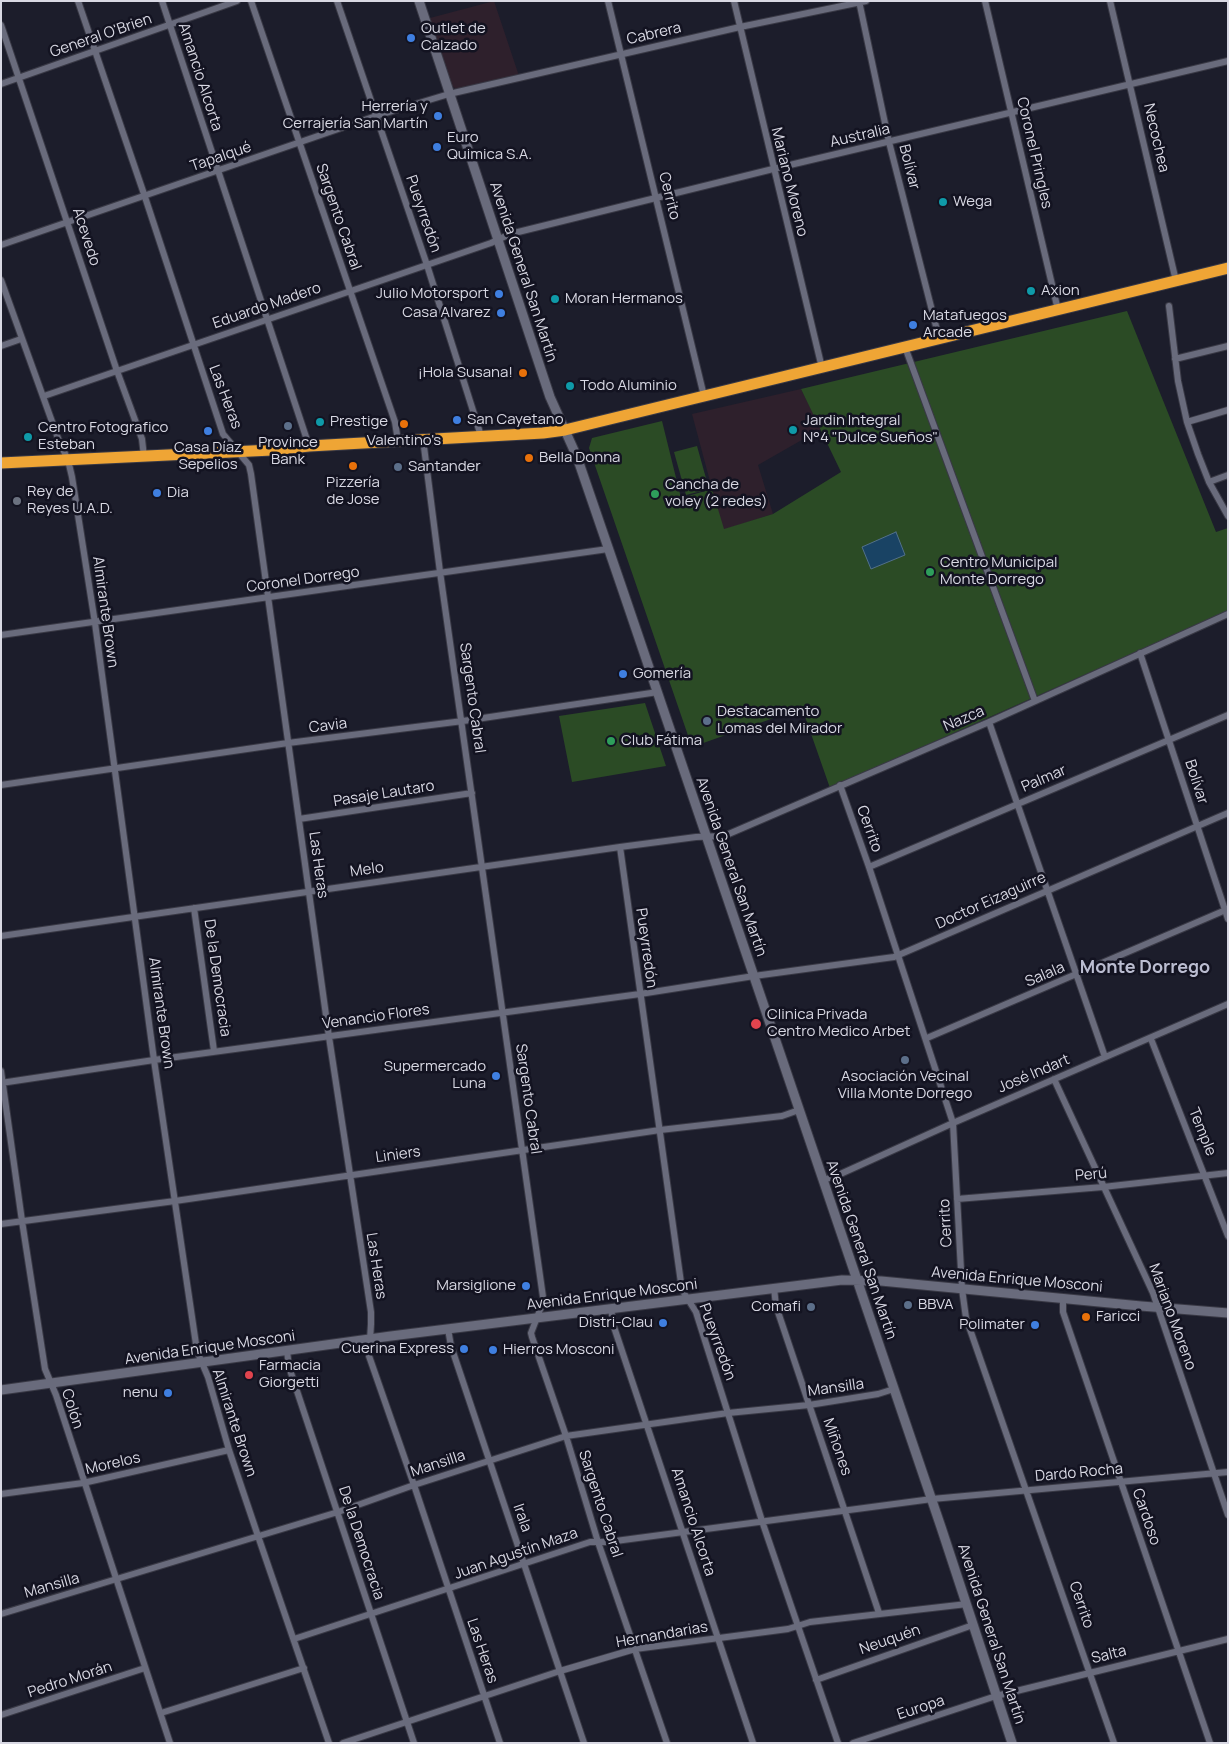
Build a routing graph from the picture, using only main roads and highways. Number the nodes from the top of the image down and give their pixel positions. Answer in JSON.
{"nodes":[{"id":1,"x":419,"y":1,"type":"edge"},
{"id":2,"x":1228,"y":268,"type":"edge"},
{"id":3,"x":565,"y":430,"type":"junction"},
{"id":4,"x":1,"y":463,"type":"edge"},
{"id":5,"x":857,"y":1280,"type":"junction"},
{"id":6,"x":1228,"y":1313,"type":"edge"},
{"id":7,"x":1,"y":1390,"type":"edge"},
{"id":8,"x":1012,"y":1743,"type":"edge"}],
"edges":[{"from":1,"to":3,"type":"main road","name":"Avenida General San Martín"},
{"from":2,"to":3,"type":"highway"},
{"from":3,"to":4,"type":"highway"},
{"from":3,"to":5,"type":"main road","name":"Avenida General San Martín"},
{"from":5,"to":6,"type":"main road","name":"Avenida Enrique Mosconi"},
{"from":5,"to":7,"type":"main road","name":"Avenida Enrique Mosconi"},
{"from":5,"to":8,"type":"main road","name":"Avenida General San Martín"}]}
